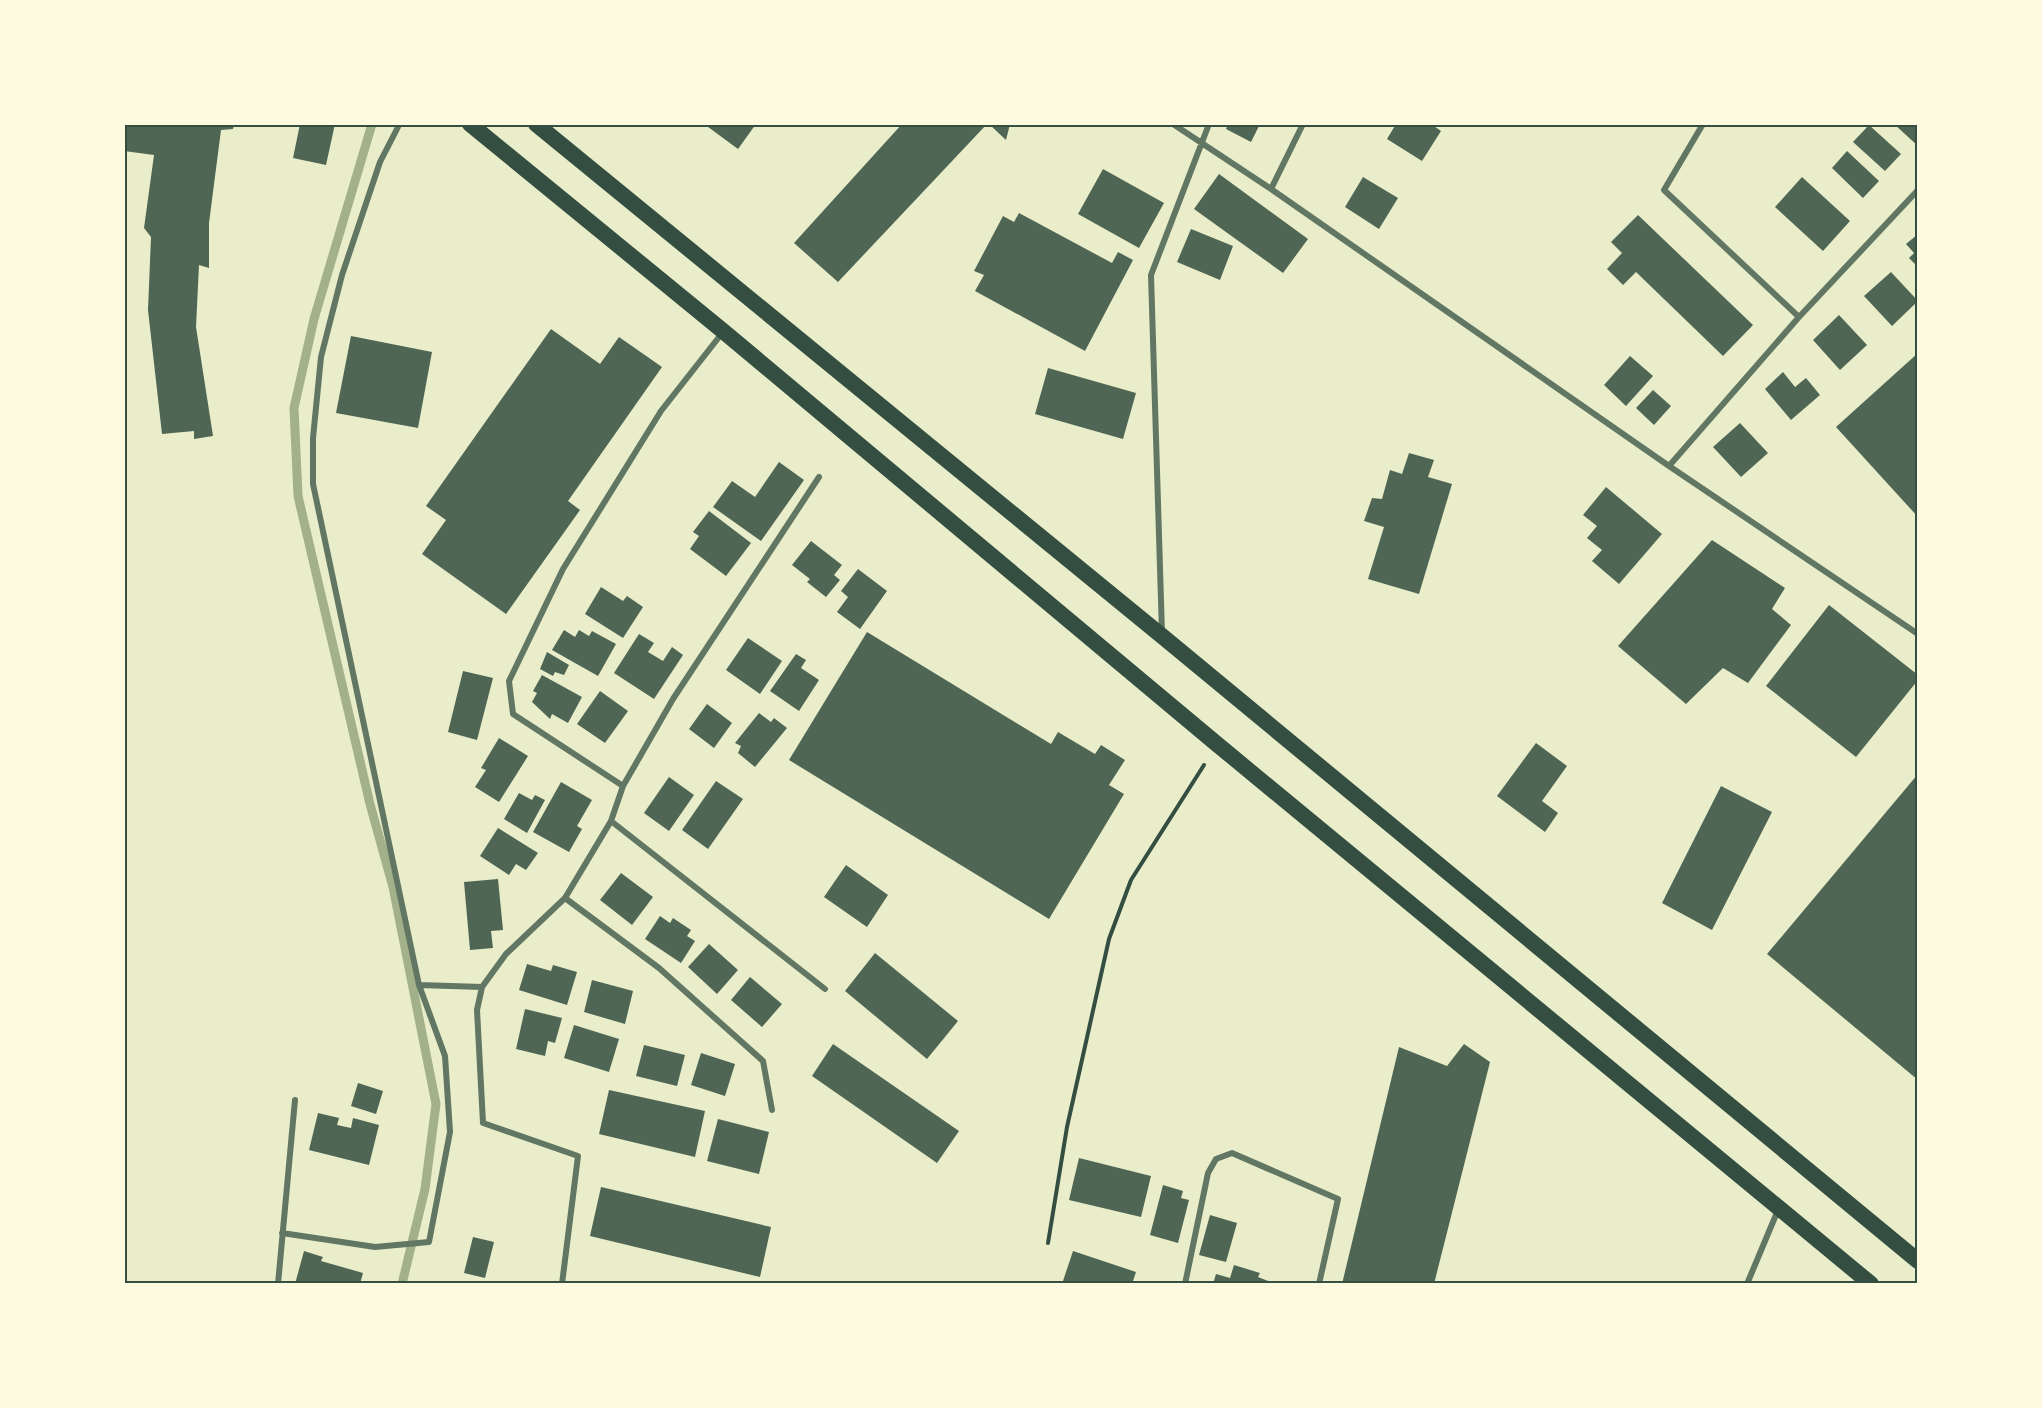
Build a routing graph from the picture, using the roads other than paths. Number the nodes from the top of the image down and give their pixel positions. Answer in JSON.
{"nodes":[{"id":1,"x":470,"y":124,"type":"edge"},
{"id":2,"x":536,"y":124,"type":"edge"},
{"id":3,"x":1173,"y":124,"type":"edge"},
{"id":4,"x":1209,"y":124,"type":"edge"},
{"id":5,"x":1303,"y":124,"type":"edge"},
{"id":6,"x":1703,"y":124,"type":"edge"},
{"id":7,"x":398,"y":127,"type":"dead end"},
{"id":8,"x":1201,"y":144,"type":"junction"},
{"id":9,"x":1271,"y":189,"type":"junction"},
{"id":10,"x":1917,"y":190,"type":"edge"},
{"id":11,"x":1799,"y":317,"type":"junction"},
{"id":12,"x":723,"y":331,"type":"junction"},
{"id":13,"x":1669,"y":466,"type":"junction"},
{"id":14,"x":819,"y":477,"type":"dead end"},
{"id":15,"x":1917,"y":634,"type":"edge"},
{"id":16,"x":1162,"y":636,"type":"junction"},
{"id":17,"x":623,"y":786,"type":"junction"},
{"id":18,"x":611,"y":821,"type":"junction"},
{"id":19,"x":565,"y":898,"type":"junction"},
{"id":20,"x":419,"y":985,"type":"junction"},
{"id":21,"x":482,"y":987,"type":"junction"},
{"id":22,"x":825,"y":989,"type":"dead end"},
{"id":23,"x":295,"y":1100,"type":"dead end"},
{"id":24,"x":772,"y":1110,"type":"dead end"},
{"id":25,"x":1779,"y":1208,"type":"junction"},
{"id":26,"x":282,"y":1233,"type":"junction"},
{"id":27,"x":1917,"y":1261,"type":"edge"},
{"id":28,"x":278,"y":1284,"type":"edge"},
{"id":29,"x":562,"y":1284,"type":"edge"},
{"id":30,"x":1185,"y":1284,"type":"edge"},
{"id":31,"x":1319,"y":1284,"type":"edge"},
{"id":32,"x":1746,"y":1284,"type":"edge"},
{"id":33,"x":1871,"y":1284,"type":"edge"}],
"edges":[{"from":1,"to":12,"type":"highway"},
{"from":2,"to":16,"type":"highway"},
{"from":3,"to":8,"type":"street"},
{"from":4,"to":8,"type":"street"},
{"from":5,"to":9,"type":"street"},
{"from":6,"to":11,"type":"street"},
{"from":7,"to":20,"type":"street"},
{"from":8,"to":9,"type":"street"},
{"from":8,"to":16,"type":"street"},
{"from":9,"to":13,"type":"street"},
{"from":10,"to":11,"type":"street"},
{"from":11,"to":13,"type":"street"},
{"from":12,"to":17,"type":"street"},
{"from":12,"to":25,"type":"highway"},
{"from":13,"to":15,"type":"street"},
{"from":14,"to":17,"type":"street"},
{"from":16,"to":27,"type":"highway"},
{"from":17,"to":18,"type":"street"},
{"from":18,"to":19,"type":"street"},
{"from":18,"to":22,"type":"street"},
{"from":19,"to":21,"type":"street"},
{"from":19,"to":24,"type":"street"},
{"from":20,"to":21,"type":"street"},
{"from":20,"to":26,"type":"street"},
{"from":21,"to":29,"type":"street"},
{"from":23,"to":26,"type":"street"},
{"from":25,"to":32,"type":"street"},
{"from":25,"to":33,"type":"highway"},
{"from":26,"to":28,"type":"street"},
{"from":30,"to":31,"type":"street"}]}
